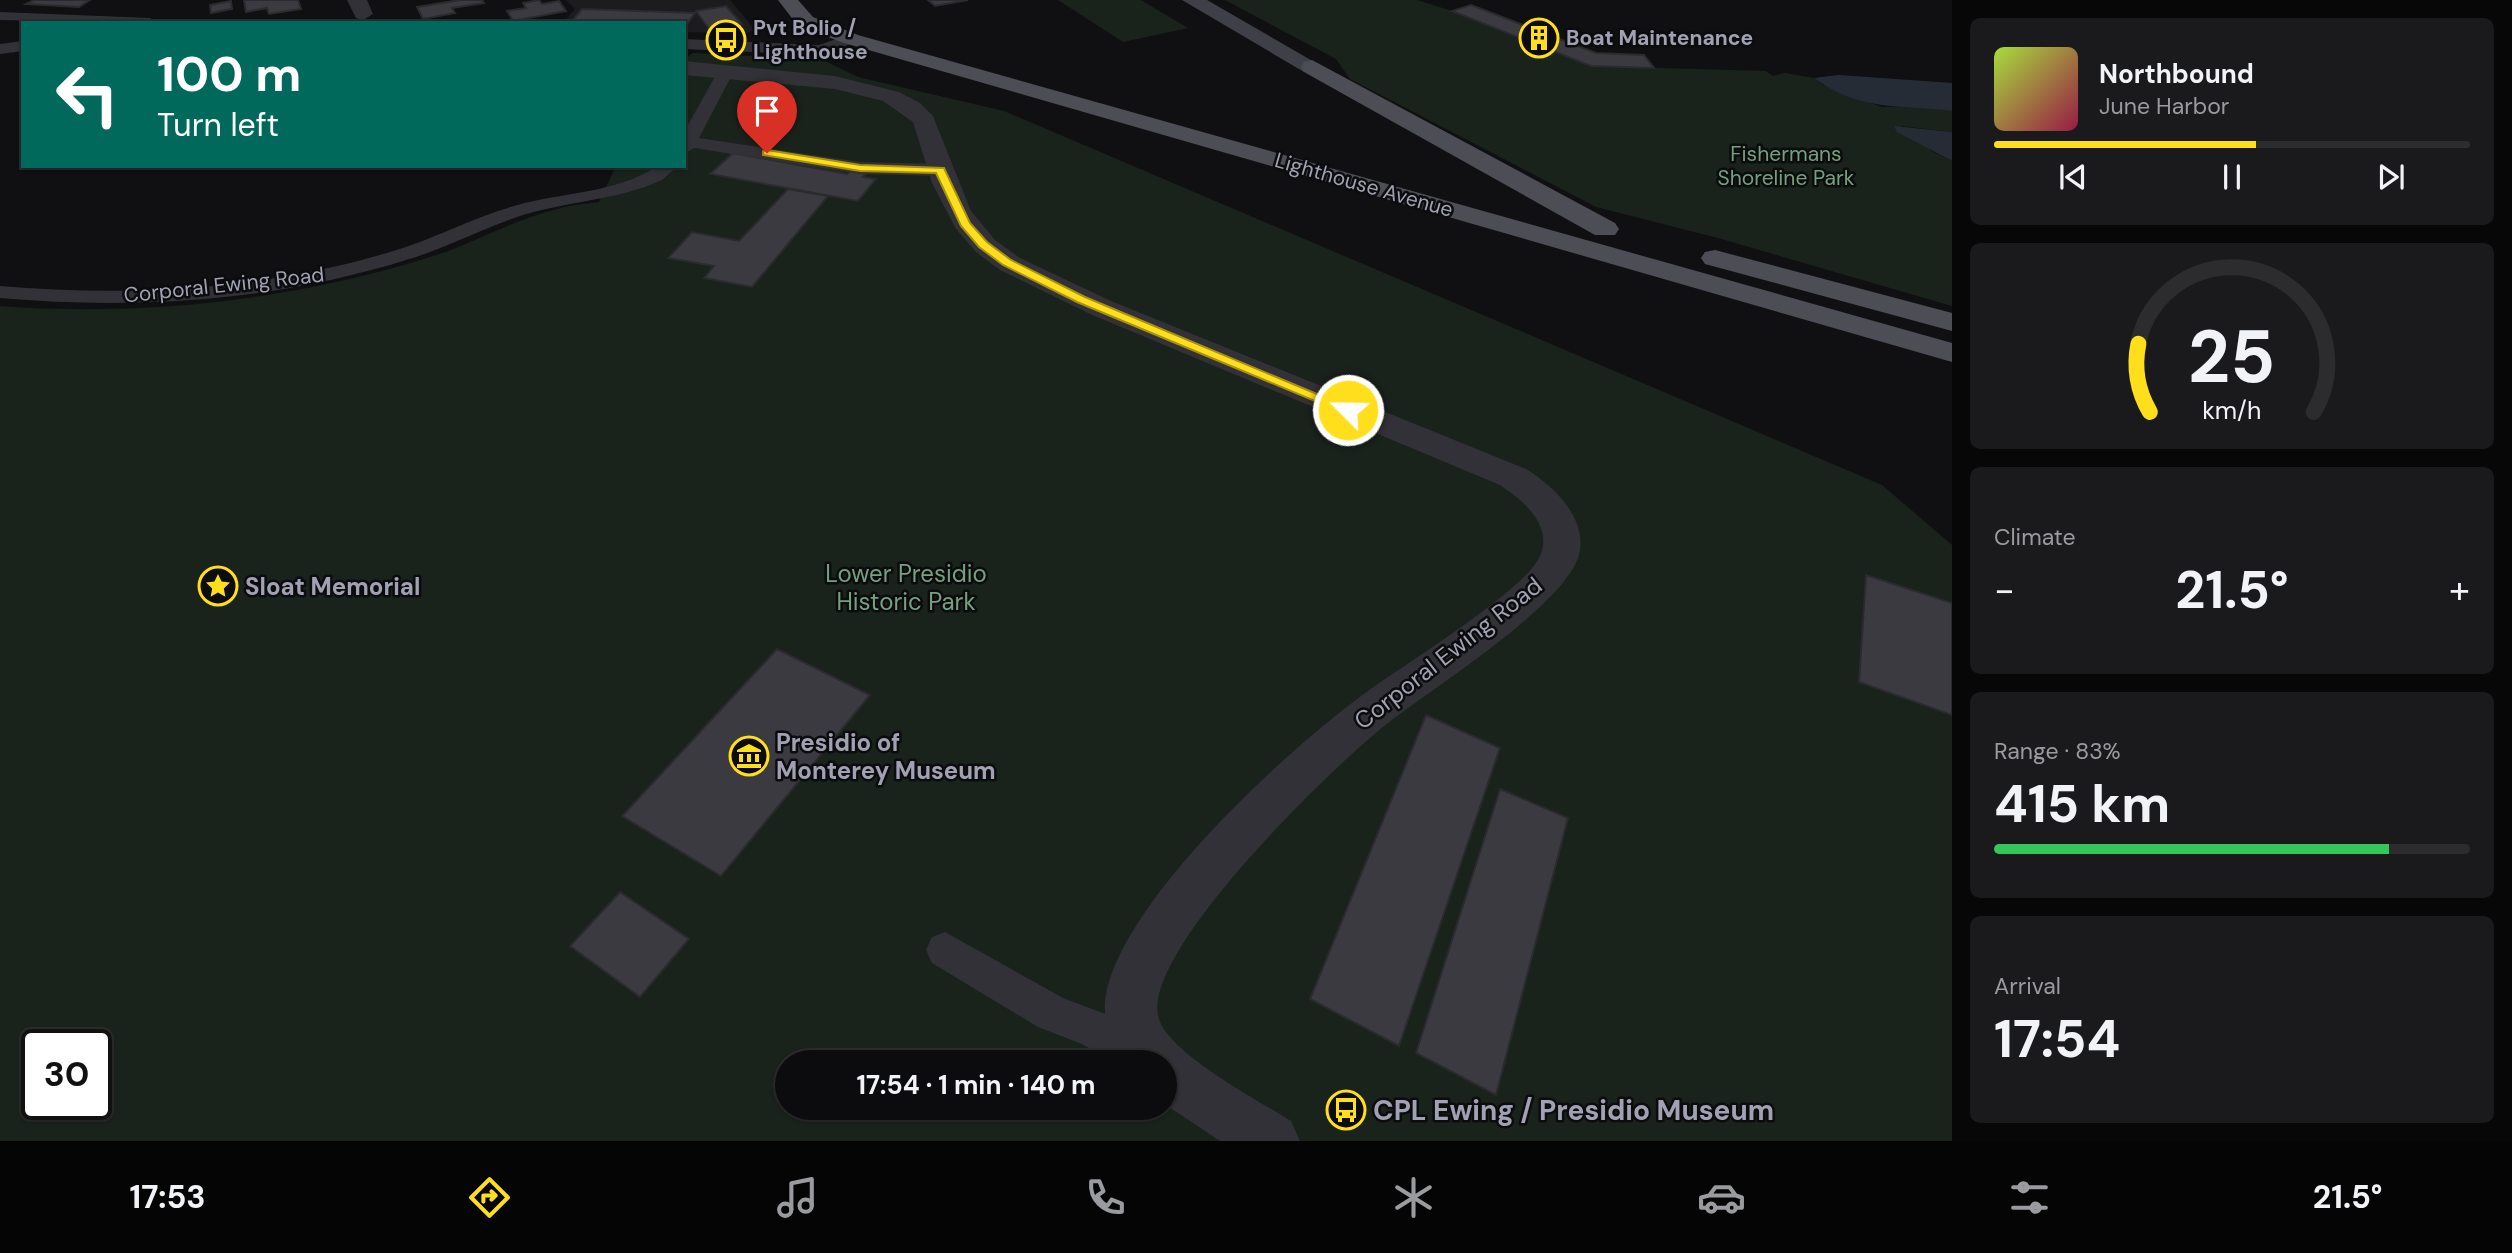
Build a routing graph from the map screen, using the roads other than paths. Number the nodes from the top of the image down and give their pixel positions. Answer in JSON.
{"nodes":[{"id":1,"x":788,"y":0,"type":"edge"},
{"id":2,"x":800,"y":0,"type":"edge"},
{"id":3,"x":1192,"y":0,"type":"edge"},
{"id":4,"x":0,"y":16,"type":"edge"},
{"id":5,"x":107,"y":21,"type":"edge"},
{"id":6,"x":851,"y":39,"type":"junction"},
{"id":7,"x":686,"y":44,"type":"edge"},
{"id":8,"x":21,"y":46,"type":"edge"},
{"id":9,"x":0,"y":49,"type":"edge"},
{"id":10,"x":1312,"y":67,"type":"joint"},
{"id":11,"x":686,"y":68,"type":"edge"},
{"id":12,"x":725,"y":73,"type":"junction"},
{"id":13,"x":687,"y":146,"type":"edge"},
{"id":14,"x":665,"y":168,"type":"edge"},
{"id":15,"x":940,"y":170,"type":"junction"},
{"id":16,"x":1431,"y":180,"type":"dead end"},
{"id":17,"x":1511,"y":203,"type":"dead end"},
{"id":18,"x":1605,"y":229,"type":"junction"},
{"id":19,"x":0,"y":292,"type":"edge"},
{"id":20,"x":1952,"y":322,"type":"edge"},
{"id":21,"x":1952,"y":353,"type":"edge"},
{"id":22,"x":945,"y":950,"type":"dead end"},
{"id":23,"x":1130,"y":1050,"type":"edge"},
{"id":24,"x":1148,"y":1050,"type":"edge"},
{"id":25,"x":1177,"y":1078,"type":"edge"},
{"id":26,"x":1271,"y":1141,"type":"edge"}],
"edges":[{"from":1,"to":6,"type":"main road","name":"Lighthouse Avenue"},
{"from":2,"to":16,"type":"main road","name":"Lighthouse Avenue"},
{"from":3,"to":10,"type":"street"},
{"from":4,"to":5,"type":"lane"},
{"from":6,"to":7,"type":"lane"},
{"from":6,"to":21,"type":"main road","name":"Lighthouse Avenue"},
{"from":8,"to":9,"type":"lane"},
{"from":10,"to":18,"type":"main road"},
{"from":11,"to":12,"type":"street","name":"Corporal Ewing Road"},
{"from":12,"to":13,"type":"lane"},
{"from":12,"to":15,"type":"street","name":"Corporal Ewing Road"},
{"from":13,"to":15,"type":"lane"},
{"from":14,"to":19,"type":"lane","name":"Corporal Ewing Road"},
{"from":15,"to":24,"type":"street","name":"Corporal Ewing Road"},
{"from":17,"to":18,"type":"main road"},
{"from":18,"to":20,"type":"main road"},
{"from":22,"to":23,"type":"lane"},
{"from":25,"to":26,"type":"street","name":"Corporal Ewing Road"}]}
